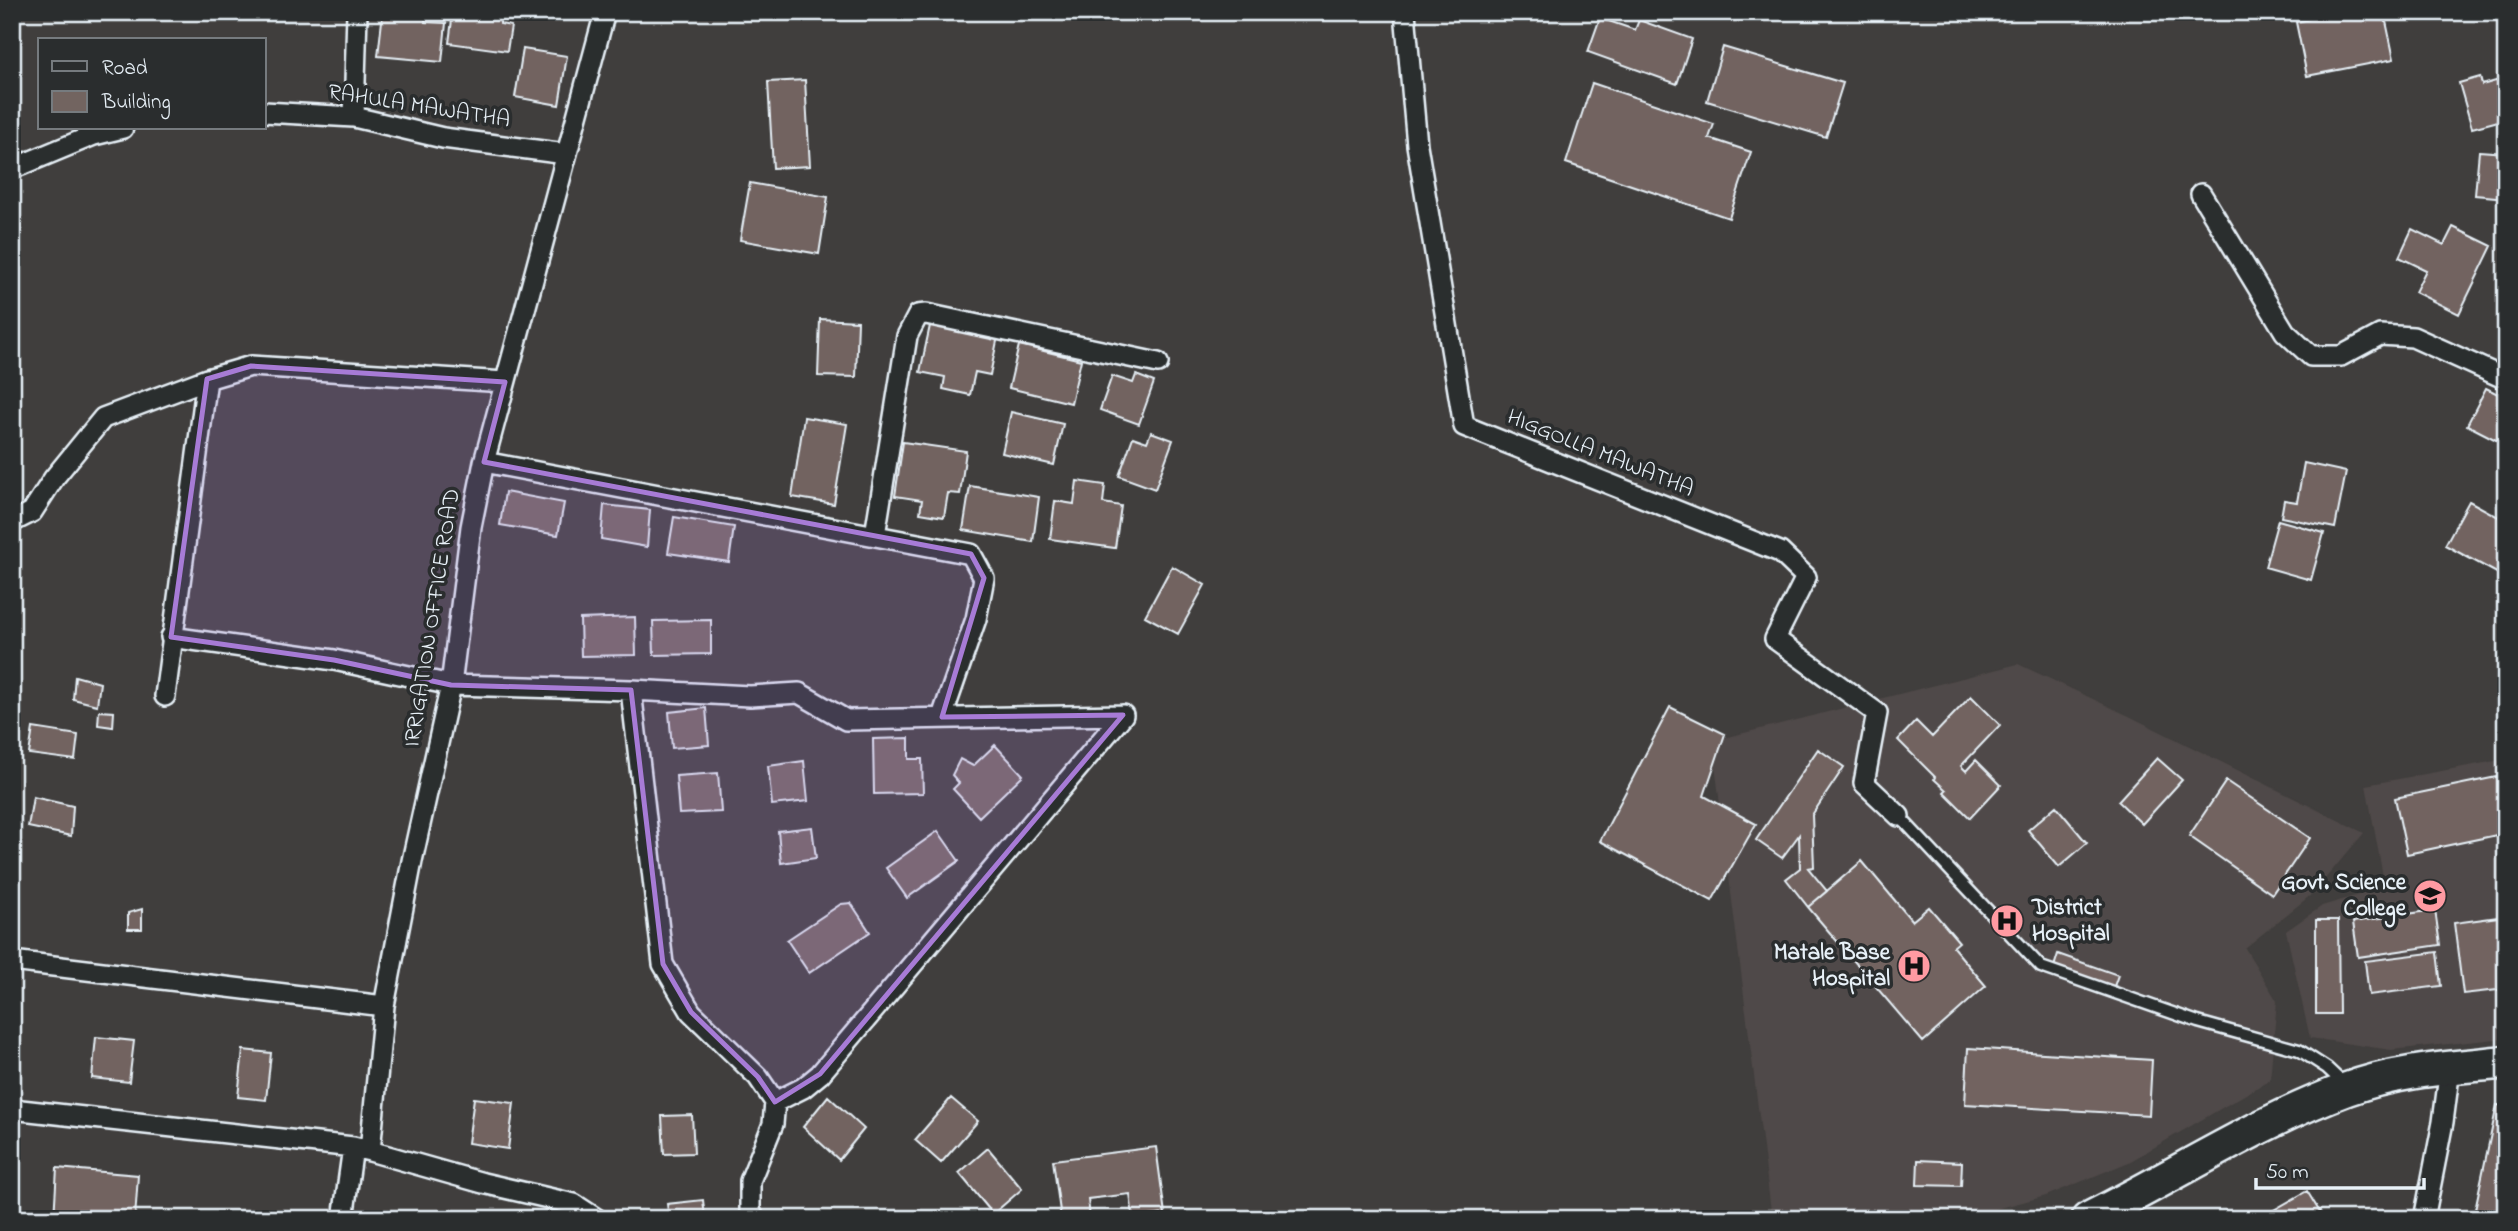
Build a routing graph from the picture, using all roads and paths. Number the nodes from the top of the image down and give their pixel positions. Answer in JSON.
{"nodes":[{"id":1,"x":357,"y":12,"type":"edge"},
{"id":2,"x":605,"y":12,"type":"edge"},
{"id":3,"x":1405,"y":12,"type":"edge"},
{"id":4,"x":266,"y":112,"type":"edge"},
{"id":5,"x":354,"y":117,"type":"junction"},
{"id":6,"x":115,"y":130,"type":"edge"},
{"id":7,"x":566,"y":154,"type":"junction"},
{"id":8,"x":12,"y":169,"type":"edge"},
{"id":9,"x":2201,"y":194,"type":"dead end"},
{"id":10,"x":1158,"y":363,"type":"dead end"},
{"id":11,"x":207,"y":379,"type":"junction"},
{"id":12,"x":2506,"y":379,"type":"edge"},
{"id":13,"x":505,"y":382,"type":"junction"},
{"id":14,"x":484,"y":461,"type":"junction"},
{"id":15,"x":12,"y":522,"type":"edge"},
{"id":16,"x":875,"y":535,"type":"junction"},
{"id":17,"x":171,"y":636,"type":"junction"},
{"id":18,"x":451,"y":685,"type":"junction"},
{"id":19,"x":631,"y":691,"type":"junction"},
{"id":20,"x":165,"y":696,"type":"dead end"},
{"id":21,"x":942,"y":717,"type":"junction"},
{"id":22,"x":1899,"y":816,"type":"joint"},
{"id":23,"x":12,"y":961,"type":"edge"},
{"id":24,"x":384,"y":1006,"type":"junction"},
{"id":25,"x":2506,"y":1062,"type":"edge"},
{"id":26,"x":2451,"y":1068,"type":"junction"},
{"id":27,"x":2348,"y":1088,"type":"junction"},
{"id":28,"x":775,"y":1102,"type":"junction"},
{"id":29,"x":12,"y":1109,"type":"edge"},
{"id":30,"x":361,"y":1149,"type":"junction"},
{"id":31,"x":343,"y":1219,"type":"edge"},
{"id":32,"x":597,"y":1219,"type":"edge"},
{"id":33,"x":755,"y":1219,"type":"edge"},
{"id":34,"x":2088,"y":1219,"type":"edge"},
{"id":35,"x":2424,"y":1219,"type":"edge"}],
"edges":[{"from":1,"to":5,"type":"street"},
{"from":2,"to":7,"type":"street","name":"IRRIGATION OFFICE ROAD"},
{"from":3,"to":22,"type":"street","name":"HIGGOLLA MAWATHA"},
{"from":4,"to":5,"type":"street","name":"RAHULA MAWATHA"},
{"from":5,"to":7,"type":"street","name":"RAHULA MAWATHA"},
{"from":6,"to":8,"type":"street"},
{"from":7,"to":13,"type":"street","name":"IRRIGATION OFFICE ROAD"},
{"from":9,"to":12,"type":"street"},
{"from":10,"to":16,"type":"street"},
{"from":11,"to":13,"type":"street"},
{"from":11,"to":15,"type":"street"},
{"from":11,"to":17,"type":"street"},
{"from":13,"to":14,"type":"street","name":"IRRIGATION OFFICE ROAD"},
{"from":14,"to":16,"type":"street"},
{"from":14,"to":18,"type":"street","name":"IRRIGATION OFFICE ROAD"},
{"from":16,"to":21,"type":"street"},
{"from":17,"to":18,"type":"street"},
{"from":17,"to":20,"type":"street"},
{"from":18,"to":19,"type":"street"},
{"from":18,"to":24,"type":"street","name":"IRRIGATION OFFICE ROAD"},
{"from":19,"to":21,"type":"street"},
{"from":19,"to":28,"type":"street"},
{"from":21,"to":28,"type":"street"},
{"from":22,"to":27,"type":"lane"},
{"from":23,"to":24,"type":"street"},
{"from":24,"to":30,"type":"street","name":"IRRIGATION OFFICE ROAD"},
{"from":25,"to":26,"type":"highway"},
{"from":26,"to":27,"type":"highway"},
{"from":26,"to":35,"type":"street"},
{"from":27,"to":34,"type":"highway"},
{"from":28,"to":33,"type":"street"},
{"from":29,"to":30,"type":"street"},
{"from":30,"to":31,"type":"street","name":"IRRIGATION OFFICE ROAD"},
{"from":30,"to":32,"type":"street"}]}
